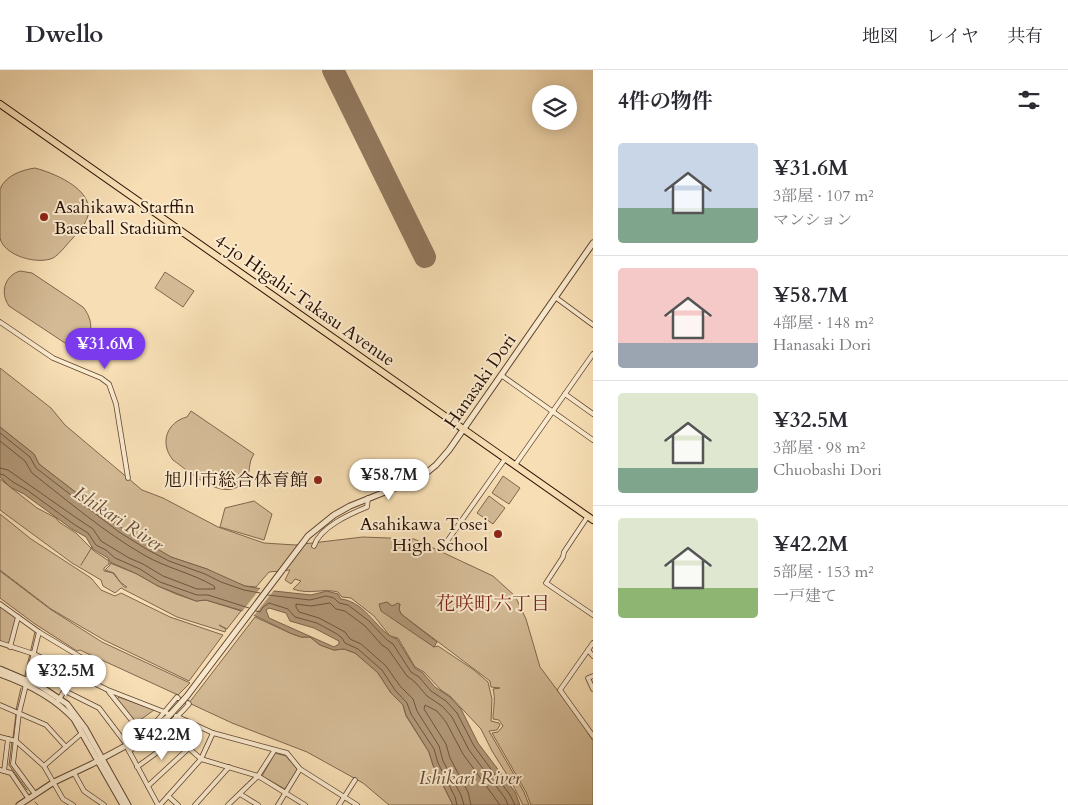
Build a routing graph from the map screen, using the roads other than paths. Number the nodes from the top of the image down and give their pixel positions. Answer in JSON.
{"nodes":[{"id":1,"x":0,"y":104,"type":"edge"},
{"id":2,"x":593,"y":243,"type":"edge"},
{"id":3,"x":555,"y":298,"type":"junction"},
{"id":4,"x":0,"y":322,"type":"edge"},
{"id":5,"x":593,"y":325,"type":"edge"},
{"id":6,"x":593,"y":354,"type":"edge"},
{"id":7,"x":501,"y":375,"type":"junction"},
{"id":8,"x":565,"y":394,"type":"junction"},
{"id":9,"x":553,"y":411,"type":"junction"},
{"id":10,"x":593,"y":414,"type":"edge"},
{"id":11,"x":464,"y":429,"type":"junction"},
{"id":12,"x":593,"y":440,"type":"edge"},
{"id":13,"x":505,"y":459,"type":"junction"},
{"id":14,"x":515,"y":466,"type":"junction"},
{"id":15,"x":128,"y":478,"type":"dead end"},
{"id":16,"x":368,"y":498,"type":"junction"},
{"id":17,"x":590,"y":518,"type":"edge"},
{"id":18,"x":314,"y":546,"type":"dead end"},
{"id":19,"x":443,"y":547,"type":"dead end"},
{"id":20,"x":0,"y":604,"type":"edge"},
{"id":21,"x":593,"y":616,"type":"edge"},
{"id":22,"x":18,"y":617,"type":"junction"},
{"id":23,"x":39,"y":632,"type":"junction"},
{"id":24,"x":593,"y":643,"type":"edge"},
{"id":25,"x":0,"y":644,"type":"edge"},
{"id":26,"x":10,"y":647,"type":"junction"},
{"id":27,"x":588,"y":650,"type":"junction"},
{"id":28,"x":31,"y":653,"type":"junction"},
{"id":29,"x":593,"y":656,"type":"edge"},
{"id":30,"x":0,"y":669,"type":"edge"},
{"id":31,"x":0,"y":674,"type":"edge"},
{"id":32,"x":74,"y":674,"type":"junction"},
{"id":33,"x":593,"y":676,"type":"edge"},
{"id":34,"x":27,"y":683,"type":"junction"},
{"id":35,"x":593,"y":689,"type":"edge"},
{"id":36,"x":65,"y":690,"type":"junction"},
{"id":37,"x":108,"y":690,"type":"junction"},
{"id":38,"x":178,"y":698,"type":"dead end"},
{"id":39,"x":58,"y":701,"type":"junction"},
{"id":40,"x":188,"y":703,"type":"dead end"},
{"id":41,"x":0,"y":705,"type":"edge"},
{"id":42,"x":17,"y":712,"type":"junction"},
{"id":43,"x":166,"y":713,"type":"junction"},
{"id":44,"x":177,"y":717,"type":"junction"},
{"id":45,"x":593,"y":724,"type":"edge"},
{"id":46,"x":587,"y":726,"type":"junction"},
{"id":47,"x":166,"y":728,"type":"junction"},
{"id":48,"x":141,"y":732,"type":"junction"},
{"id":49,"x":82,"y":733,"type":"junction"},
{"id":50,"x":213,"y":733,"type":"junction"},
{"id":51,"x":593,"y":736,"type":"edge"},
{"id":52,"x":0,"y":737,"type":"edge"},
{"id":53,"x":177,"y":738,"type":"junction"},
{"id":54,"x":12,"y":740,"type":"junction"},
{"id":55,"x":125,"y":743,"type":"junction"},
{"id":56,"x":66,"y":747,"type":"junction"},
{"id":57,"x":189,"y":748,"type":"junction"},
{"id":58,"x":129,"y":751,"type":"junction"},
{"id":59,"x":274,"y":751,"type":"junction"},
{"id":60,"x":100,"y":759,"type":"junction"},
{"id":61,"x":201,"y":759,"type":"junction"},
{"id":62,"x":44,"y":766,"type":"junction"},
{"id":63,"x":137,"y":767,"type":"junction"},
{"id":64,"x":228,"y":767,"type":"junction"},
{"id":65,"x":300,"y":769,"type":"junction"},
{"id":66,"x":2,"y":771,"type":"edge"},
{"id":67,"x":74,"y":773,"type":"junction"},
{"id":68,"x":258,"y":776,"type":"junction"},
{"id":69,"x":355,"y":780,"type":"dead end"},
{"id":70,"x":54,"y":782,"type":"junction"},
{"id":71,"x":148,"y":786,"type":"junction"},
{"id":72,"x":286,"y":792,"type":"junction"},
{"id":73,"x":35,"y":794,"type":"junction"},
{"id":74,"x":240,"y":794,"type":"junction"},
{"id":75,"x":168,"y":796,"type":"junction"},
{"id":76,"x":344,"y":797,"type":"junction"},
{"id":77,"x":28,"y":798,"type":"junction"},
{"id":78,"x":19,"y":805,"type":"edge"},
{"id":79,"x":73,"y":805,"type":"edge"},
{"id":80,"x":104,"y":805,"type":"edge"},
{"id":81,"x":126,"y":805,"type":"edge"},
{"id":82,"x":159,"y":805,"type":"edge"},
{"id":83,"x":178,"y":805,"type":"edge"},
{"id":84,"x":195,"y":805,"type":"edge"},
{"id":85,"x":228,"y":805,"type":"edge"},
{"id":86,"x":258,"y":805,"type":"edge"},
{"id":87,"x":278,"y":805,"type":"edge"},
{"id":88,"x":306,"y":805,"type":"edge"},
{"id":89,"x":339,"y":805,"type":"edge"},
{"id":90,"x":357,"y":805,"type":"edge"}],
"edges":[{"from":1,"to":11,"type":"highway","name":"4-jo Higahi-Takasu Avenue"},
{"from":2,"to":3,"type":"street","name":"Hanasaki Dori"},
{"from":3,"to":5,"type":"street"},
{"from":3,"to":7,"type":"street","name":"Hanasaki Dori"},
{"from":4,"to":15,"type":"street"},
{"from":6,"to":8,"type":"street"},
{"from":7,"to":9,"type":"street"},
{"from":7,"to":11,"type":"street","name":"Hanasaki Dori"},
{"from":8,"to":9,"type":"street"},
{"from":8,"to":10,"type":"street"},
{"from":9,"to":12,"type":"street"},
{"from":9,"to":14,"type":"street"},
{"from":11,"to":13,"type":"highway","name":"4-jo Higahi-Takasu Avenue"},
{"from":11,"to":16,"type":"street","name":"Hanasaki Dori"},
{"from":13,"to":14,"type":"highway","name":"4-jo Higahi-Takasu Avenue"},
{"from":13,"to":19,"type":"street"},
{"from":14,"to":17,"type":"highway","name":"4-jo Higahi-Takasu Avenue"},
{"from":16,"to":18,"type":"street"},
{"from":16,"to":55,"type":"street","name":"Hanasaki Dori"},
{"from":17,"to":21,"type":"street"},
{"from":20,"to":22,"type":"street"},
{"from":22,"to":23,"type":"street"},
{"from":22,"to":26,"type":"street"},
{"from":23,"to":28,"type":"street"},
{"from":23,"to":32,"type":"street"},
{"from":24,"to":27,"type":"street"},
{"from":25,"to":26,"type":"street"},
{"from":26,"to":28,"type":"street"},
{"from":27,"to":29,"type":"street"},
{"from":27,"to":46,"type":"street"},
{"from":28,"to":32,"type":"street"},
{"from":28,"to":34,"type":"street"},
{"from":30,"to":34,"type":"street"},
{"from":31,"to":34,"type":"street"},
{"from":32,"to":36,"type":"street"},
{"from":32,"to":37,"type":"street"},
{"from":33,"to":35,"type":"street"},
{"from":34,"to":39,"type":"street"},
{"from":34,"to":42,"type":"street"},
{"from":36,"to":39,"type":"street"},
{"from":36,"to":55,"type":"street"},
{"from":37,"to":43,"type":"street"},
{"from":37,"to":48,"type":"street"},
{"from":38,"to":43,"type":"street"},
{"from":39,"to":49,"type":"street"},
{"from":39,"to":60,"type":"street"},
{"from":40,"to":44,"type":"street"},
{"from":41,"to":42,"type":"street"},
{"from":42,"to":54,"type":"street"},
{"from":42,"to":56,"type":"street"},
{"from":43,"to":48,"type":"street"},
{"from":44,"to":47,"type":"street"},
{"from":44,"to":50,"type":"street"},
{"from":45,"to":46,"type":"street"},
{"from":46,"to":51,"type":"street"},
{"from":47,"to":53,"type":"street"},
{"from":47,"to":58,"type":"street"},
{"from":48,"to":55,"type":"street"},
{"from":49,"to":56,"type":"street"},
{"from":49,"to":60,"type":"street"},
{"from":50,"to":59,"type":"street"},
{"from":50,"to":61,"type":"street"},
{"from":52,"to":54,"type":"street"},
{"from":53,"to":57,"type":"street"},
{"from":53,"to":63,"type":"street"},
{"from":54,"to":62,"type":"street"},
{"from":54,"to":66,"type":"street"},
{"from":54,"to":73,"type":"street"},
{"from":55,"to":58,"type":"street"},
{"from":55,"to":60,"type":"street"},
{"from":56,"to":62,"type":"street"},
{"from":57,"to":61,"type":"street"},
{"from":57,"to":71,"type":"street"},
{"from":58,"to":63,"type":"street"},
{"from":59,"to":65,"type":"street"},
{"from":59,"to":68,"type":"street"},
{"from":60,"to":67,"type":"street"},
{"from":60,"to":81,"type":"street"},
{"from":61,"to":64,"type":"street"},
{"from":61,"to":75,"type":"street"},
{"from":62,"to":70,"type":"street"},
{"from":63,"to":71,"type":"street"},
{"from":64,"to":68,"type":"street"},
{"from":64,"to":84,"type":"street"},
{"from":65,"to":72,"type":"street"},
{"from":65,"to":76,"type":"street"},
{"from":66,"to":77,"type":"street"},
{"from":67,"to":70,"type":"street"},
{"from":67,"to":80,"type":"street"},
{"from":68,"to":72,"type":"street"},
{"from":68,"to":74,"type":"street"},
{"from":69,"to":76,"type":"street"},
{"from":70,"to":73,"type":"street"},
{"from":70,"to":79,"type":"street"},
{"from":71,"to":82,"type":"street"},
{"from":72,"to":87,"type":"street"},
{"from":72,"to":88,"type":"street"},
{"from":73,"to":77,"type":"street"},
{"from":74,"to":85,"type":"street"},
{"from":74,"to":86,"type":"street"},
{"from":75,"to":82,"type":"street"},
{"from":75,"to":83,"type":"street"},
{"from":76,"to":89,"type":"street"},
{"from":76,"to":90,"type":"street"},
{"from":77,"to":78,"type":"street"}]}
